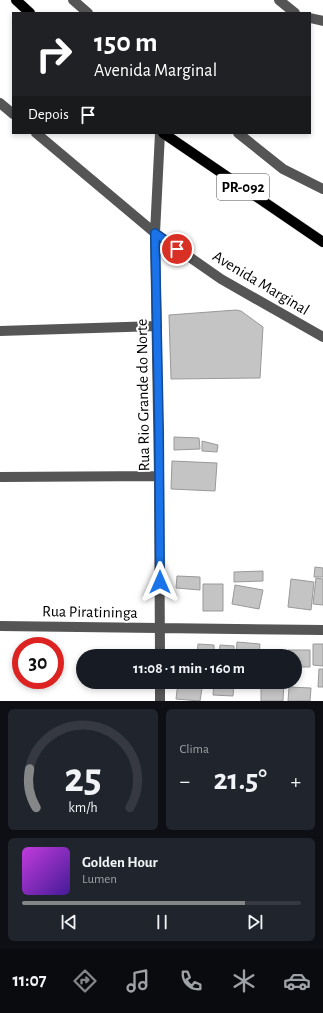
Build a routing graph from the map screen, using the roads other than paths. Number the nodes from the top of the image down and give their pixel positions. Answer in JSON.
{"nodes":[{"id":1,"x":16,"y":0,"type":"edge"},
{"id":2,"x":73,"y":0,"type":"edge"},
{"id":3,"x":279,"y":0,"type":"edge"},
{"id":4,"x":29,"y":12,"type":"edge"},
{"id":5,"x":87,"y":12,"type":"edge"},
{"id":6,"x":294,"y":12,"type":"edge"},
{"id":7,"x":311,"y":18,"type":"edge"},
{"id":8,"x":323,"y":21,"type":"edge"},
{"id":9,"x":0,"y":103,"type":"edge"},
{"id":10,"x":12,"y":113,"type":"edge"},
{"id":11,"x":37,"y":134,"type":"edge"},
{"id":12,"x":160,"y":134,"type":"edge"},
{"id":13,"x":164,"y":134,"type":"edge"},
{"id":14,"x":239,"y":134,"type":"edge"},
{"id":15,"x":323,"y":189,"type":"edge"},
{"id":16,"x":155,"y":233,"type":"junction"},
{"id":17,"x":323,"y":242,"type":"edge"},
{"id":18,"x":157,"y":326,"type":"junction"},
{"id":19,"x":0,"y":331,"type":"edge"},
{"id":20,"x":323,"y":337,"type":"edge"},
{"id":21,"x":159,"y":476,"type":"junction"},
{"id":22,"x":0,"y":477,"type":"edge"},
{"id":23,"x":0,"y":626,"type":"edge"},
{"id":24,"x":160,"y":628,"type":"junction"},
{"id":25,"x":323,"y":630,"type":"edge"},
{"id":26,"x":160,"y":649,"type":"edge"},
{"id":27,"x":160,"y":689,"type":"edge"},
{"id":28,"x":160,"y":701,"type":"edge"}],
"edges":[{"from":1,"to":4,"type":"main road"},
{"from":2,"to":5,"type":"street"},
{"from":3,"to":6,"type":"street"},
{"from":7,"to":8,"type":"street"},
{"from":9,"to":10,"type":"street"},
{"from":11,"to":16,"type":"street","name":"Avenida Marginal"},
{"from":12,"to":16,"type":"street","name":"Rua Rio Grande do Norte"},
{"from":13,"to":17,"type":"main road","number":"PR-092"},
{"from":14,"to":15,"type":"street"},
{"from":16,"to":18,"type":"street","name":"Rua Rio Grande do Norte"},
{"from":16,"to":20,"type":"street","name":"Avenida Marginal"},
{"from":18,"to":19,"type":"street"},
{"from":18,"to":21,"type":"street","name":"Rua Rio Grande do Norte"},
{"from":21,"to":22,"type":"street"},
{"from":21,"to":24,"type":"street","name":"Rua Rio Grande do Norte"},
{"from":23,"to":24,"type":"street","name":"Rua Piratininga"},
{"from":24,"to":25,"type":"street","name":"Rua Piratininga"},
{"from":24,"to":26,"type":"street","name":"Rua Rio Grande do Norte"},
{"from":27,"to":28,"type":"street"}]}
